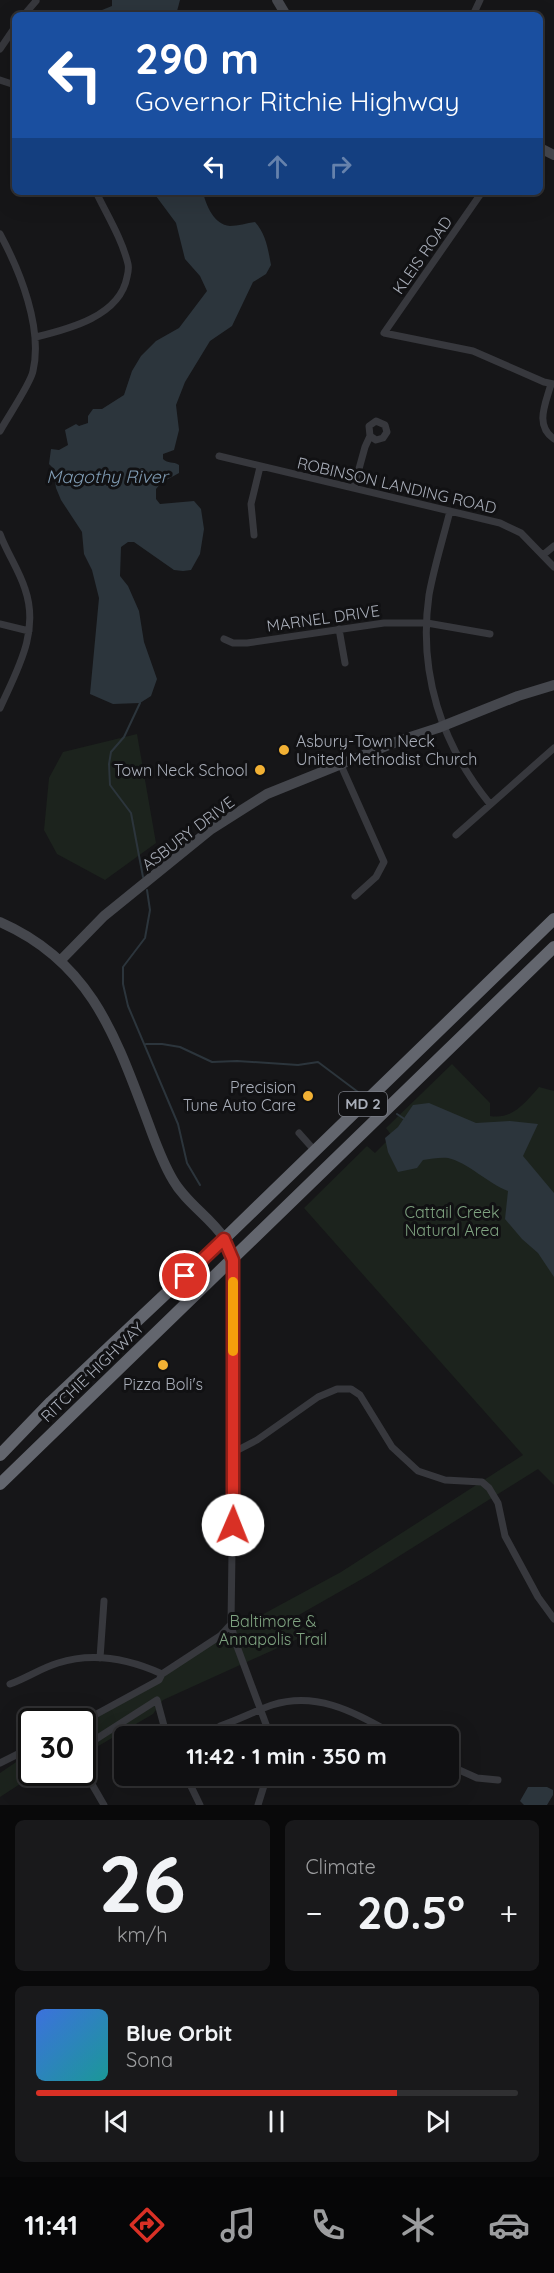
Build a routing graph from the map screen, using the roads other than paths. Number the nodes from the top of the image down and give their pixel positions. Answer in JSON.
{"nodes":[{"id":1,"x":12,"y":31,"type":"edge"},
{"id":2,"x":0,"y":49,"type":"edge"},
{"id":3,"x":97,"y":195,"type":"edge"},
{"id":4,"x":480,"y":195,"type":"edge"},
{"id":5,"x":0,"y":234,"type":"edge"},
{"id":6,"x":36,"y":338,"type":"junction"},
{"id":7,"x":552,"y":384,"type":"edge"},
{"id":8,"x":0,"y":431,"type":"edge"},
{"id":9,"x":370,"y":436,"type":"dead end"},
{"id":10,"x":554,"y":439,"type":"edge"},
{"id":11,"x":219,"y":456,"type":"dead end"},
{"id":12,"x":260,"y":467,"type":"junction"},
{"id":13,"x":354,"y":487,"type":"junction"},
{"id":14,"x":450,"y":511,"type":"junction"},
{"id":15,"x":0,"y":534,"type":"edge"},
{"id":16,"x":254,"y":535,"type":"dead end"},
{"id":17,"x":554,"y":546,"type":"edge"},
{"id":18,"x":543,"y":555,"type":"junction"},
{"id":19,"x":554,"y":567,"type":"edge"},
{"id":20,"x":427,"y":623,"type":"junction"},
{"id":21,"x":0,"y":624,"type":"edge"},
{"id":22,"x":339,"y":629,"type":"junction"},
{"id":23,"x":29,"y":631,"type":"junction"},
{"id":24,"x":490,"y":634,"type":"dead end"},
{"id":25,"x":224,"y":639,"type":"dead end"},
{"id":26,"x":345,"y":663,"type":"dead end"},
{"id":27,"x":554,"y":685,"type":"edge"},
{"id":28,"x":0,"y":708,"type":"edge"},
{"id":29,"x":444,"y":725,"type":"junction"},
{"id":30,"x":554,"y":748,"type":"edge"},
{"id":31,"x":340,"y":763,"type":"junction"},
{"id":32,"x":490,"y":804,"type":"junction"},
{"id":33,"x":456,"y":835,"type":"dead end"},
{"id":34,"x":355,"y":896,"type":"dead end"},
{"id":35,"x":554,"y":920,"type":"edge"},
{"id":36,"x":0,"y":922,"type":"edge"},
{"id":37,"x":554,"y":947,"type":"edge"},
{"id":38,"x":61,"y":960,"type":"junction"},
{"id":39,"x":299,"y":1133,"type":"dead end"},
{"id":40,"x":315,"y":1151,"type":"junction"},
{"id":41,"x":224,"y":1239,"type":"junction"},
{"id":42,"x":233,"y":1260,"type":"junction"},
{"id":43,"x":234,"y":1452,"type":"junction"},
{"id":44,"x":0,"y":1455,"type":"edge"},
{"id":45,"x":0,"y":1484,"type":"edge"},
{"id":46,"x":104,"y":1601,"type":"dead end"},
{"id":47,"x":554,"y":1620,"type":"edge"},
{"id":48,"x":231,"y":1624,"type":"junction"},
{"id":49,"x":100,"y":1658,"type":"junction"},
{"id":50,"x":161,"y":1677,"type":"junction"},
{"id":51,"x":10,"y":1684,"type":"dead end"},
{"id":52,"x":261,"y":1710,"type":"junction"},
{"id":53,"x":96,"y":1714,"type":"edge"},
{"id":54,"x":116,"y":1726,"type":"edge"},
{"id":55,"x":165,"y":1726,"type":"edge"},
{"id":56,"x":220,"y":1726,"type":"dead end"},
{"id":57,"x":266,"y":1726,"type":"edge"},
{"id":58,"x":379,"y":1726,"type":"edge"},
{"id":59,"x":114,"y":1728,"type":"edge"},
{"id":60,"x":96,"y":1739,"type":"edge"},
{"id":61,"x":18,"y":1754,"type":"edge"},
{"id":62,"x":0,"y":1763,"type":"edge"},
{"id":63,"x":459,"y":1770,"type":"edge"},
{"id":64,"x":498,"y":1780,"type":"dead end"},
{"id":65,"x":93,"y":1786,"type":"edge"},
{"id":66,"x":191,"y":1786,"type":"edge"},
{"id":67,"x":264,"y":1786,"type":"edge"},
{"id":68,"x":104,"y":1805,"type":"edge"},
{"id":69,"x":200,"y":1805,"type":"edge"},
{"id":70,"x":258,"y":1805,"type":"edge"}],
"edges":[{"from":1,"to":2,"type":"street"},
{"from":3,"to":6,"type":"street"},
{"from":4,"to":7,"type":"street","name":"KLEIS ROAD"},
{"from":5,"to":6,"type":"street"},
{"from":6,"to":8,"type":"street"},
{"from":7,"to":10,"type":"street"},
{"from":9,"to":13,"type":"street"},
{"from":11,"to":12,"type":"street","name":"ROBINSON LANDING ROAD"},
{"from":12,"to":13,"type":"street","name":"ROBINSON LANDING ROAD"},
{"from":12,"to":16,"type":"street"},
{"from":13,"to":14,"type":"street","name":"ROBINSON LANDING ROAD"},
{"from":14,"to":18,"type":"street","name":"ROBINSON LANDING ROAD"},
{"from":14,"to":20,"type":"street"},
{"from":15,"to":23,"type":"street"},
{"from":17,"to":18,"type":"street"},
{"from":18,"to":19,"type":"street","name":"ROBINSON LANDING ROAD"},
{"from":20,"to":22,"type":"street","name":"MARNEL DRIVE"},
{"from":20,"to":24,"type":"street","name":"MARNEL DRIVE"},
{"from":20,"to":29,"type":"street"},
{"from":21,"to":23,"type":"street"},
{"from":22,"to":25,"type":"street","name":"MARNEL DRIVE"},
{"from":22,"to":26,"type":"street"},
{"from":23,"to":28,"type":"street"},
{"from":27,"to":29,"type":"street","name":"ASBURY DRIVE"},
{"from":29,"to":31,"type":"street","name":"ASBURY DRIVE"},
{"from":29,"to":32,"type":"street"},
{"from":30,"to":32,"type":"street"},
{"from":31,"to":34,"type":"street"},
{"from":31,"to":38,"type":"street","name":"ASBURY DRIVE"},
{"from":32,"to":33,"type":"street"},
{"from":35,"to":40,"type":"highway","number":"MD 2"},
{"from":36,"to":38,"type":"street"},
{"from":37,"to":42,"type":"highway","number":"MD 2"},
{"from":38,"to":41,"type":"street"},
{"from":39,"to":40,"type":"street"},
{"from":40,"to":41,"type":"highway","number":"MD 2"},
{"from":41,"to":42,"type":"street"},
{"from":41,"to":44,"type":"highway","number":"MD 2"},
{"from":42,"to":43,"type":"street"},
{"from":42,"to":45,"type":"highway","name":"RITCHIE HIGHWAY","number":"MD 2"},
{"from":43,"to":47,"type":"street"},
{"from":43,"to":48,"type":"street"},
{"from":46,"to":49,"type":"street"},
{"from":48,"to":50,"type":"street"},
{"from":48,"to":52,"type":"street"},
{"from":49,"to":50,"type":"street"},
{"from":49,"to":51,"type":"street"},
{"from":50,"to":53,"type":"street"},
{"from":52,"to":56,"type":"street"},
{"from":52,"to":57,"type":"street"},
{"from":52,"to":58,"type":"street"},
{"from":54,"to":55,"type":"street"},
{"from":59,"to":60,"type":"street"},
{"from":61,"to":62,"type":"street"},
{"from":63,"to":64,"type":"street"},
{"from":65,"to":68,"type":"street"},
{"from":66,"to":69,"type":"street"},
{"from":67,"to":70,"type":"street"}]}
